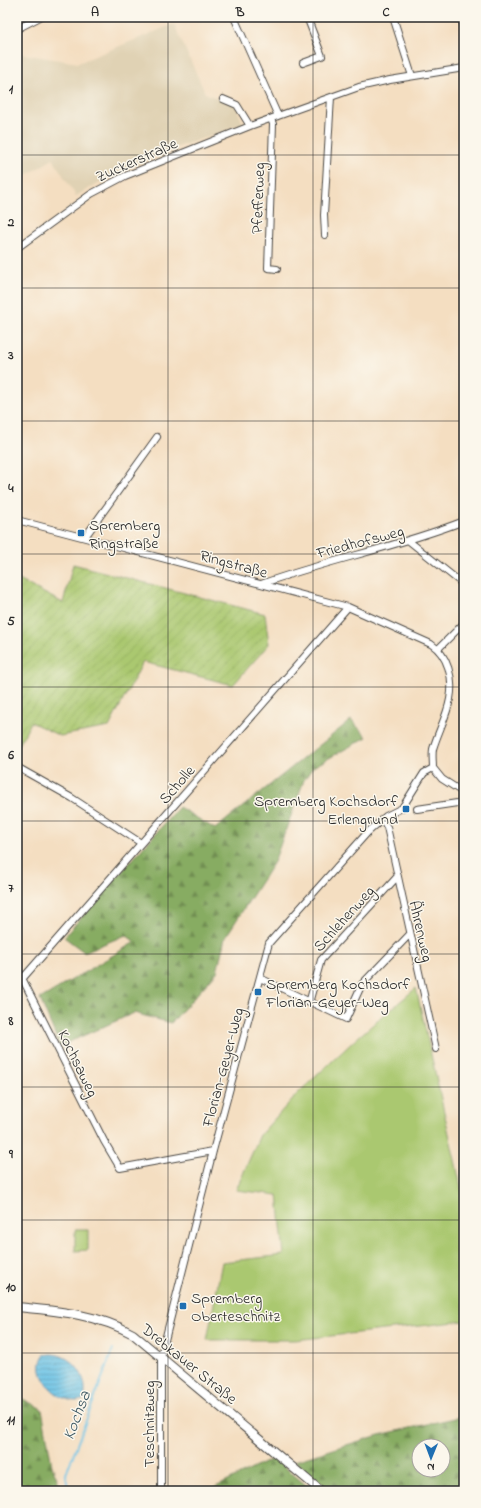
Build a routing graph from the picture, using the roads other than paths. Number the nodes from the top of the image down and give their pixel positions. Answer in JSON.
{"nodes":[{"id":1,"x":40,"y":17,"type":"edge"},
{"id":2,"x":234,"y":17,"type":"edge"},
{"id":3,"x":307,"y":17,"type":"edge"},
{"id":4,"x":393,"y":17,"type":"edge"},
{"id":5,"x":461,"y":17,"type":"edge"},
{"id":6,"x":464,"y":27,"type":"edge"},
{"id":7,"x":17,"y":30,"type":"edge"},
{"id":8,"x":303,"y":63,"type":"dead end"},
{"id":9,"x":464,"y":68,"type":"edge"},
{"id":10,"x":412,"y":76,"type":"junction"},
{"id":11,"x":331,"y":97,"type":"junction"},
{"id":12,"x":223,"y":99,"type":"dead end"},
{"id":13,"x":278,"y":116,"type":"junction"},
{"id":14,"x":271,"y":119,"type":"junction"},
{"id":15,"x":250,"y":126,"type":"junction"},
{"id":16,"x":325,"y":235,"type":"dead end"},
{"id":17,"x":17,"y":248,"type":"edge"},
{"id":18,"x":277,"y":269,"type":"dead end"},
{"id":19,"x":157,"y":437,"type":"dead end"},
{"id":20,"x":17,"y":520,"type":"edge"},
{"id":21,"x":464,"y":521,"type":"edge"},
{"id":22,"x":85,"y":537,"type":"junction"},
{"id":23,"x":409,"y":541,"type":"junction"},
{"id":24,"x":261,"y":584,"type":"junction"},
{"id":25,"x":464,"y":585,"type":"edge"},
{"id":26,"x":348,"y":607,"type":"junction"},
{"id":27,"x":464,"y":623,"type":"edge"},
{"id":28,"x":438,"y":648,"type":"junction"},
{"id":29,"x":17,"y":767,"type":"edge"},
{"id":30,"x":433,"y":768,"type":"junction"},
{"id":31,"x":464,"y":794,"type":"edge"},
{"id":32,"x":464,"y":802,"type":"edge"},
{"id":33,"x":417,"y":809,"type":"dead end"},
{"id":34,"x":382,"y":819,"type":"junction"},
{"id":35,"x":141,"y":843,"type":"junction"},
{"id":36,"x":397,"y":877,"type":"junction"},
{"id":37,"x":410,"y":934,"type":"junction"},
{"id":38,"x":17,"y":968,"type":"edge"},
{"id":39,"x":23,"y":978,"type":"junction"},
{"id":40,"x":260,"y":978,"type":"junction"},
{"id":41,"x":309,"y":1003,"type":"junction"},
{"id":42,"x":436,"y":1049,"type":"dead end"},
{"id":43,"x":213,"y":1151,"type":"junction"},
{"id":44,"x":120,"y":1168,"type":"joint"},
{"id":45,"x":17,"y":1307,"type":"edge"},
{"id":46,"x":161,"y":1356,"type":"junction"},
{"id":47,"x":161,"y":1491,"type":"edge"},
{"id":48,"x":321,"y":1491,"type":"edge"}],
"edges":[{"from":1,"to":7,"type":"street"},
{"from":2,"to":13,"type":"street"},
{"from":3,"to":8,"type":"street"},
{"from":4,"to":10,"type":"street"},
{"from":5,"to":6,"type":"street"},
{"from":9,"to":10,"type":"street","name":"Zuckerstraße"},
{"from":10,"to":11,"type":"street","name":"Zuckerstraße"},
{"from":11,"to":13,"type":"street","name":"Zuckerstraße"},
{"from":11,"to":16,"type":"street"},
{"from":12,"to":15,"type":"street"},
{"from":13,"to":14,"type":"street","name":"Zuckerstraße"},
{"from":14,"to":15,"type":"street","name":"Zuckerstraße"},
{"from":14,"to":18,"type":"street","name":"Pfefferweg"},
{"from":15,"to":17,"type":"street","name":"Zuckerstraße"},
{"from":19,"to":22,"type":"street"},
{"from":20,"to":22,"type":"street","name":"Ringstraße"},
{"from":21,"to":23,"type":"street","name":"Friedhofsweg"},
{"from":22,"to":24,"type":"street","name":"Ringstraße"},
{"from":23,"to":24,"type":"street","name":"Friedhofsweg"},
{"from":23,"to":25,"type":"street"},
{"from":24,"to":26,"type":"street","name":"Ringstraße"},
{"from":26,"to":28,"type":"street","name":"Ringstraße"},
{"from":26,"to":35,"type":"street","name":"Scholle"},
{"from":27,"to":28,"type":"street"},
{"from":28,"to":30,"type":"street"},
{"from":29,"to":35,"type":"street"},
{"from":30,"to":31,"type":"street"},
{"from":30,"to":34,"type":"street","name":"Florian-Geyer-Weg"},
{"from":32,"to":33,"type":"street"},
{"from":34,"to":36,"type":"street","name":"Ährenweg"},
{"from":34,"to":40,"type":"street","name":"Florian-Geyer-Weg"},
{"from":35,"to":39,"type":"street","name":"Scholle"},
{"from":36,"to":37,"type":"street","name":"Ährenweg"},
{"from":36,"to":41,"type":"street","name":"Schlehenweg"},
{"from":37,"to":41,"type":"street"},
{"from":37,"to":42,"type":"street","name":"Ährenweg"},
{"from":38,"to":39,"type":"street","name":"Kochsaweg"},
{"from":39,"to":44,"type":"street","name":"Kochsaweg"},
{"from":40,"to":41,"type":"street"},
{"from":40,"to":43,"type":"street","name":"Florian-Geyer-Weg"},
{"from":43,"to":44,"type":"street","name":"Florian-Geyer-Weg"},
{"from":43,"to":46,"type":"street","name":"Florian-Geyer-Weg"},
{"from":45,"to":46,"type":"street","name":"Drebkauer Straße"},
{"from":46,"to":47,"type":"street","name":"Teschnitzweg"},
{"from":46,"to":48,"type":"street","name":"Drebkauer Straße"}]}
